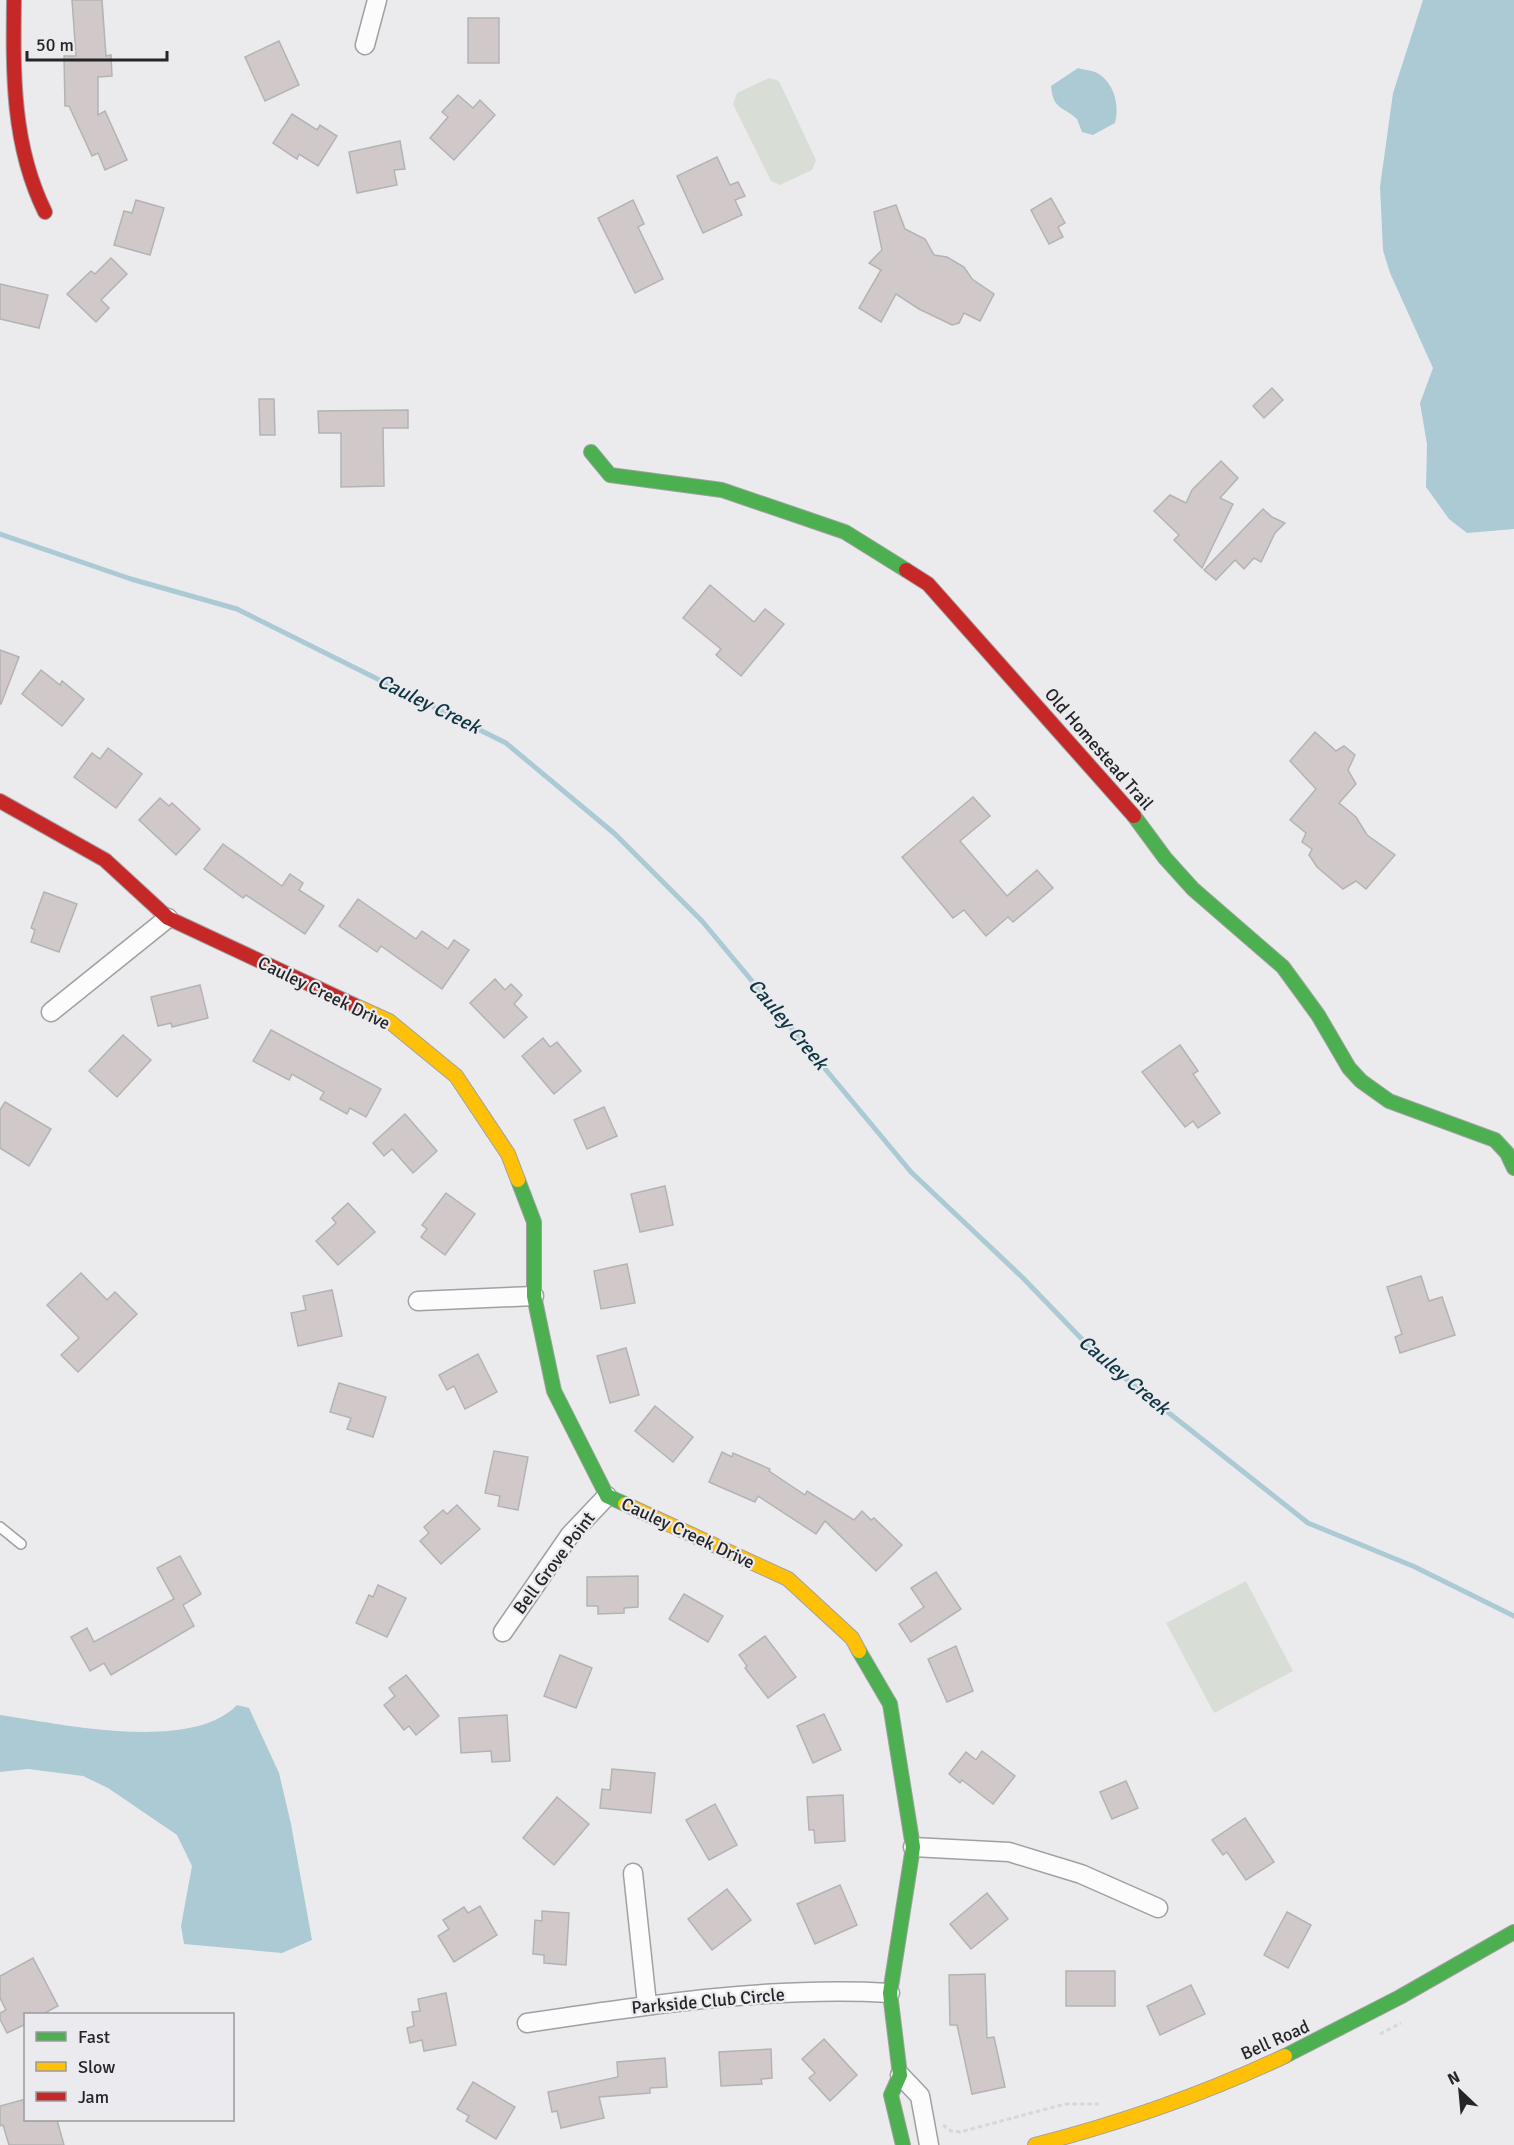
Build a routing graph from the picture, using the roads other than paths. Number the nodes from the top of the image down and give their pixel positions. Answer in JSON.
{"nodes":[{"id":1,"x":14,"y":0,"type":"edge"},
{"id":2,"x":377,"y":0,"type":"edge"},
{"id":3,"x":365,"y":45,"type":"dead end"},
{"id":4,"x":45,"y":212,"type":"dead end"},
{"id":5,"x":591,"y":452,"type":"dead end"},
{"id":6,"x":0,"y":801,"type":"edge"},
{"id":7,"x":168,"y":918,"type":"junction"},
{"id":8,"x":51,"y":1012,"type":"dead end"},
{"id":9,"x":1514,"y":1168,"type":"edge"},
{"id":10,"x":534,"y":1296,"type":"junction"},
{"id":11,"x":418,"y":1301,"type":"dead end"},
{"id":12,"x":606,"y":1496,"type":"junction"},
{"id":13,"x":0,"y":1527,"type":"edge"},
{"id":14,"x":21,"y":1544,"type":"dead end"},
{"id":15,"x":503,"y":1632,"type":"dead end"},
{"id":16,"x":913,"y":1847,"type":"junction"},
{"id":17,"x":633,"y":1874,"type":"dead end"},
{"id":18,"x":1158,"y":1908,"type":"dead end"},
{"id":19,"x":1514,"y":1932,"type":"edge"},
{"id":20,"x":890,"y":1993,"type":"junction"},
{"id":21,"x":647,"y":2004,"type":"junction"},
{"id":22,"x":526,"y":2023,"type":"dead end"},
{"id":23,"x":900,"y":2075,"type":"junction"},
{"id":24,"x":903,"y":2145,"type":"edge"},
{"id":25,"x":929,"y":2145,"type":"edge"},
{"id":26,"x":1035,"y":2145,"type":"edge"}],
"edges":[{"from":1,"to":4,"type":"street"},
{"from":2,"to":3,"type":"street"},
{"from":5,"to":9,"type":"street","name":"Old Homestead Trail"},
{"from":6,"to":7,"type":"street","name":"Cauley Creek Drive"},
{"from":7,"to":8,"type":"street"},
{"from":7,"to":10,"type":"street","name":"Cauley Creek Drive"},
{"from":10,"to":11,"type":"street"},
{"from":10,"to":12,"type":"street","name":"Cauley Creek Drive"},
{"from":12,"to":15,"type":"street","name":"Bell Grove Point"},
{"from":12,"to":16,"type":"street","name":"Cauley Creek Drive"},
{"from":13,"to":14,"type":"lane"},
{"from":16,"to":18,"type":"street"},
{"from":16,"to":20,"type":"street","name":"Cauley Creek Drive"},
{"from":17,"to":21,"type":"street"},
{"from":19,"to":26,"type":"street","name":"Bell Road"},
{"from":20,"to":21,"type":"street","name":"Parkside Club Circle"},
{"from":20,"to":23,"type":"street","name":"Cauley Creek Drive"},
{"from":21,"to":22,"type":"street","name":"Parkside Club Circle"},
{"from":23,"to":24,"type":"street","name":"Cauley Creek Drive"},
{"from":23,"to":25,"type":"street"}]}
